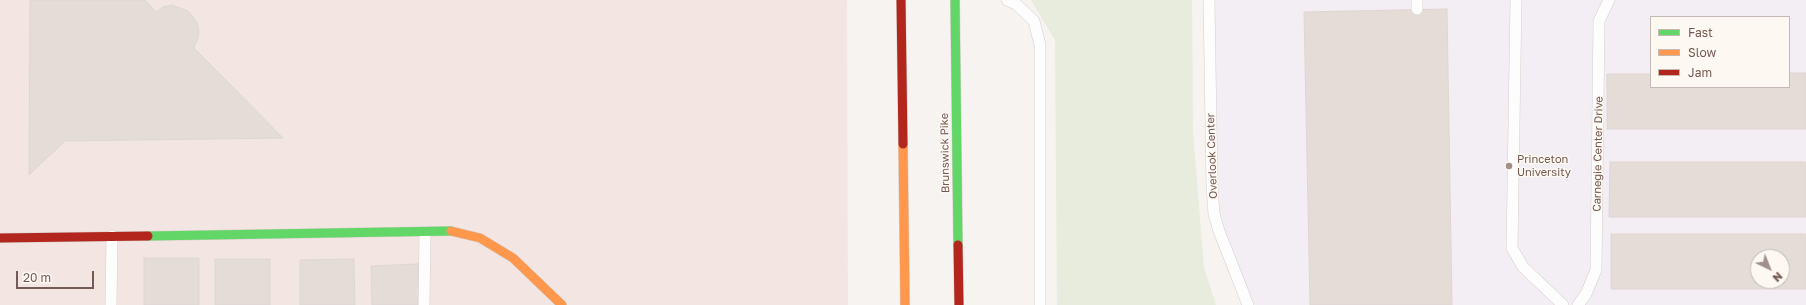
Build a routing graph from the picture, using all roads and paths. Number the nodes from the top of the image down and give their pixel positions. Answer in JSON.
{"nodes":[{"id":1,"x":901,"y":0,"type":"edge"},
{"id":2,"x":955,"y":0,"type":"edge"},
{"id":3,"x":1007,"y":0,"type":"edge"},
{"id":4,"x":1209,"y":0,"type":"edge"},
{"id":5,"x":1516,"y":0,"type":"edge"},
{"id":6,"x":1610,"y":0,"type":"edge"},
{"id":7,"x":424,"y":232,"type":"junction"},
{"id":8,"x":112,"y":236,"type":"junction"},
{"id":9,"x":0,"y":238,"type":"edge"},
{"id":10,"x":111,"y":305,"type":"edge"},
{"id":11,"x":424,"y":305,"type":"edge"},
{"id":12,"x":562,"y":305,"type":"edge"},
{"id":13,"x":905,"y":305,"type":"edge"},
{"id":14,"x":959,"y":305,"type":"edge"},
{"id":15,"x":1040,"y":305,"type":"edge"},
{"id":16,"x":1248,"y":305,"type":"edge"},
{"id":17,"x":1563,"y":305,"type":"edge"},
{"id":18,"x":1578,"y":305,"type":"edge"}],
"edges":[{"from":1,"to":13,"type":"main road"},
{"from":2,"to":14,"type":"main road","name":"Brunswick Pike"},
{"from":3,"to":15,"type":"lane"},
{"from":4,"to":16,"type":"lane","name":"Overlook Center"},
{"from":5,"to":17,"type":"lane"},
{"from":6,"to":18,"type":"lane","name":"Carnegie Center Drive"},
{"from":7,"to":8,"type":"main road"},
{"from":7,"to":11,"type":"lane"},
{"from":7,"to":12,"type":"main road"},
{"from":8,"to":9,"type":"main road"},
{"from":8,"to":10,"type":"lane"}]}
